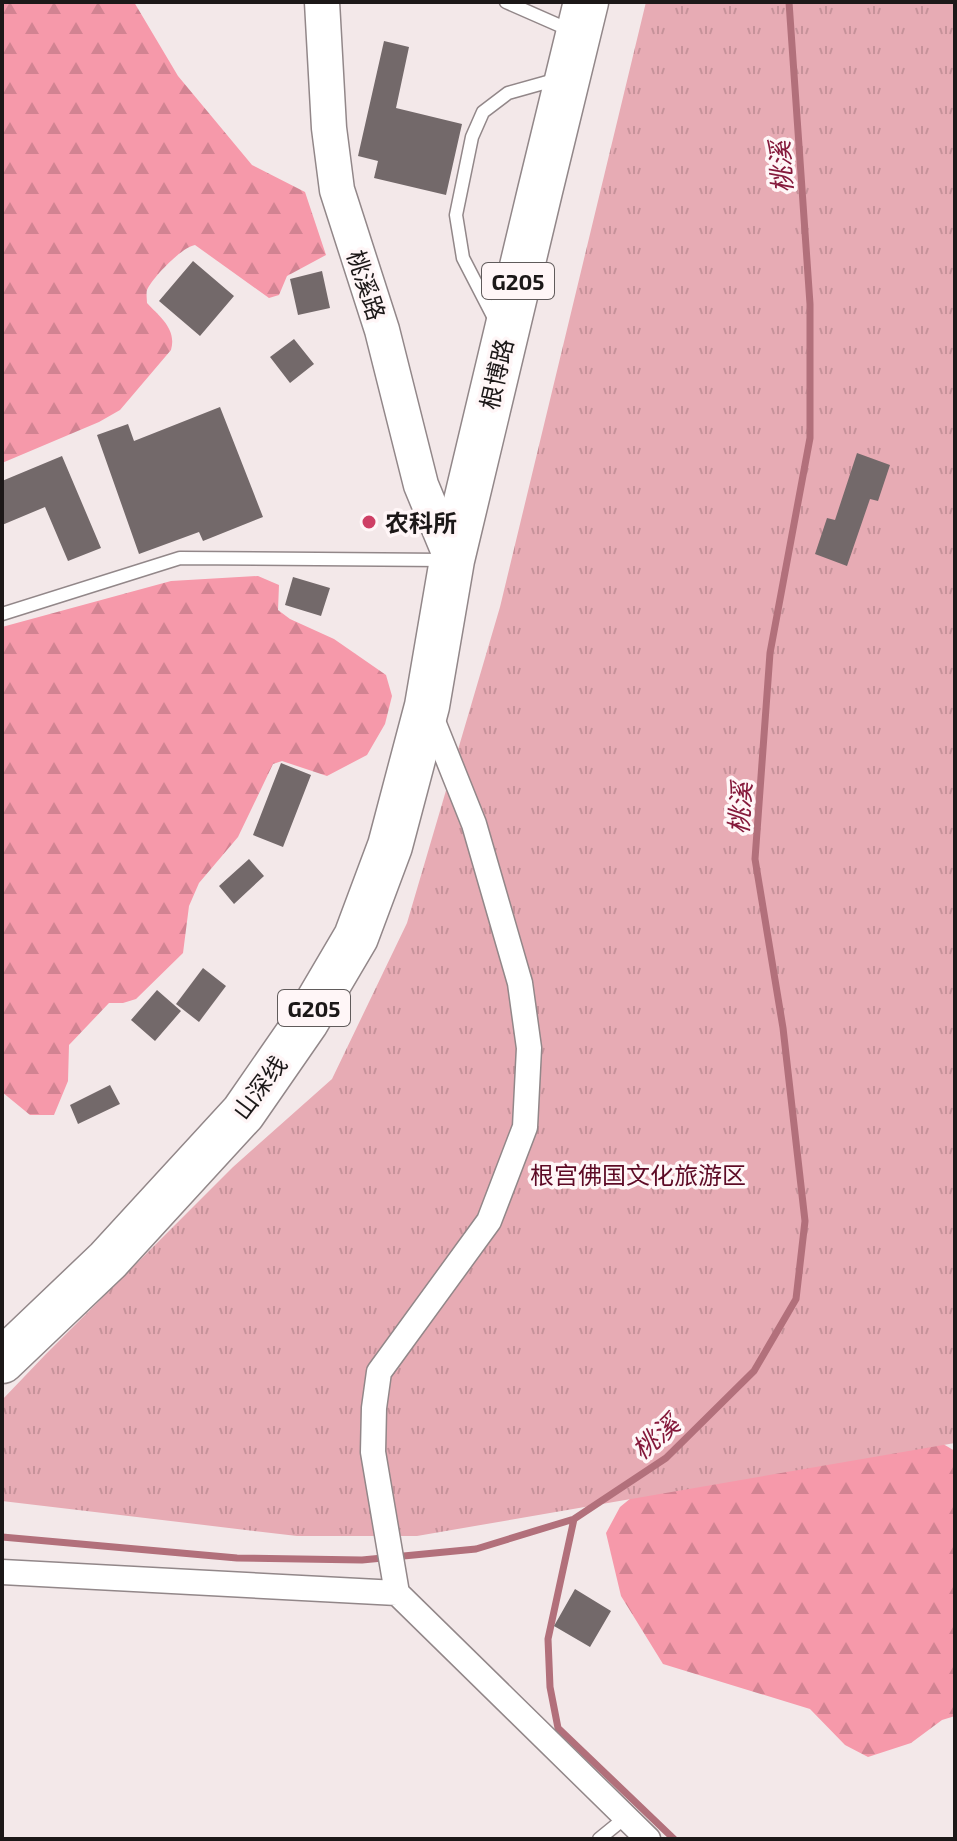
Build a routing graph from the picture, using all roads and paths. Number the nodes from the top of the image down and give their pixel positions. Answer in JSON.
{"nodes":[{"id":1,"x":322,"y":2,"type":"edge"},
{"id":2,"x":506,"y":2,"type":"edge"},
{"id":3,"x":582,"y":18,"type":"edge"},
{"id":4,"x":568,"y":76,"type":"junction"},
{"id":5,"x":505,"y":337,"type":"junction"},
{"id":6,"x":452,"y":560,"type":"junction"},
{"id":7,"x":2,"y":614,"type":"edge"},
{"id":8,"x":427,"y":706,"type":"junction"},
{"id":9,"x":2,"y":1361,"type":"edge"},
{"id":10,"x":2,"y":1572,"type":"edge"},
{"id":11,"x":397,"y":1593,"type":"junction"},
{"id":12,"x":626,"y":1817,"type":"junction"},
{"id":13,"x":599,"y":1839,"type":"edge"},
{"id":14,"x":648,"y":1839,"type":"edge"}],
"edges":[{"from":1,"to":6,"type":"street","name":"桃溪路"},
{"from":2,"to":3,"type":"lane"},
{"from":3,"to":4,"type":"highway","name":"根博路","number":"G205"},
{"from":4,"to":5,"type":"highway","name":"根博路","number":"G205"},
{"from":4,"to":5,"type":"lane"},
{"from":5,"to":6,"type":"highway","name":"根博路","number":"G205"},
{"from":6,"to":7,"type":"lane"},
{"from":6,"to":8,"type":"highway","name":"山深线","number":"G205"},
{"from":8,"to":9,"type":"highway","name":"山深线","number":"G205"},
{"from":8,"to":11,"type":"street"},
{"from":10,"to":11,"type":"street"},
{"from":11,"to":12,"type":"street"},
{"from":12,"to":13,"type":"lane"},
{"from":12,"to":14,"type":"street"}]}
